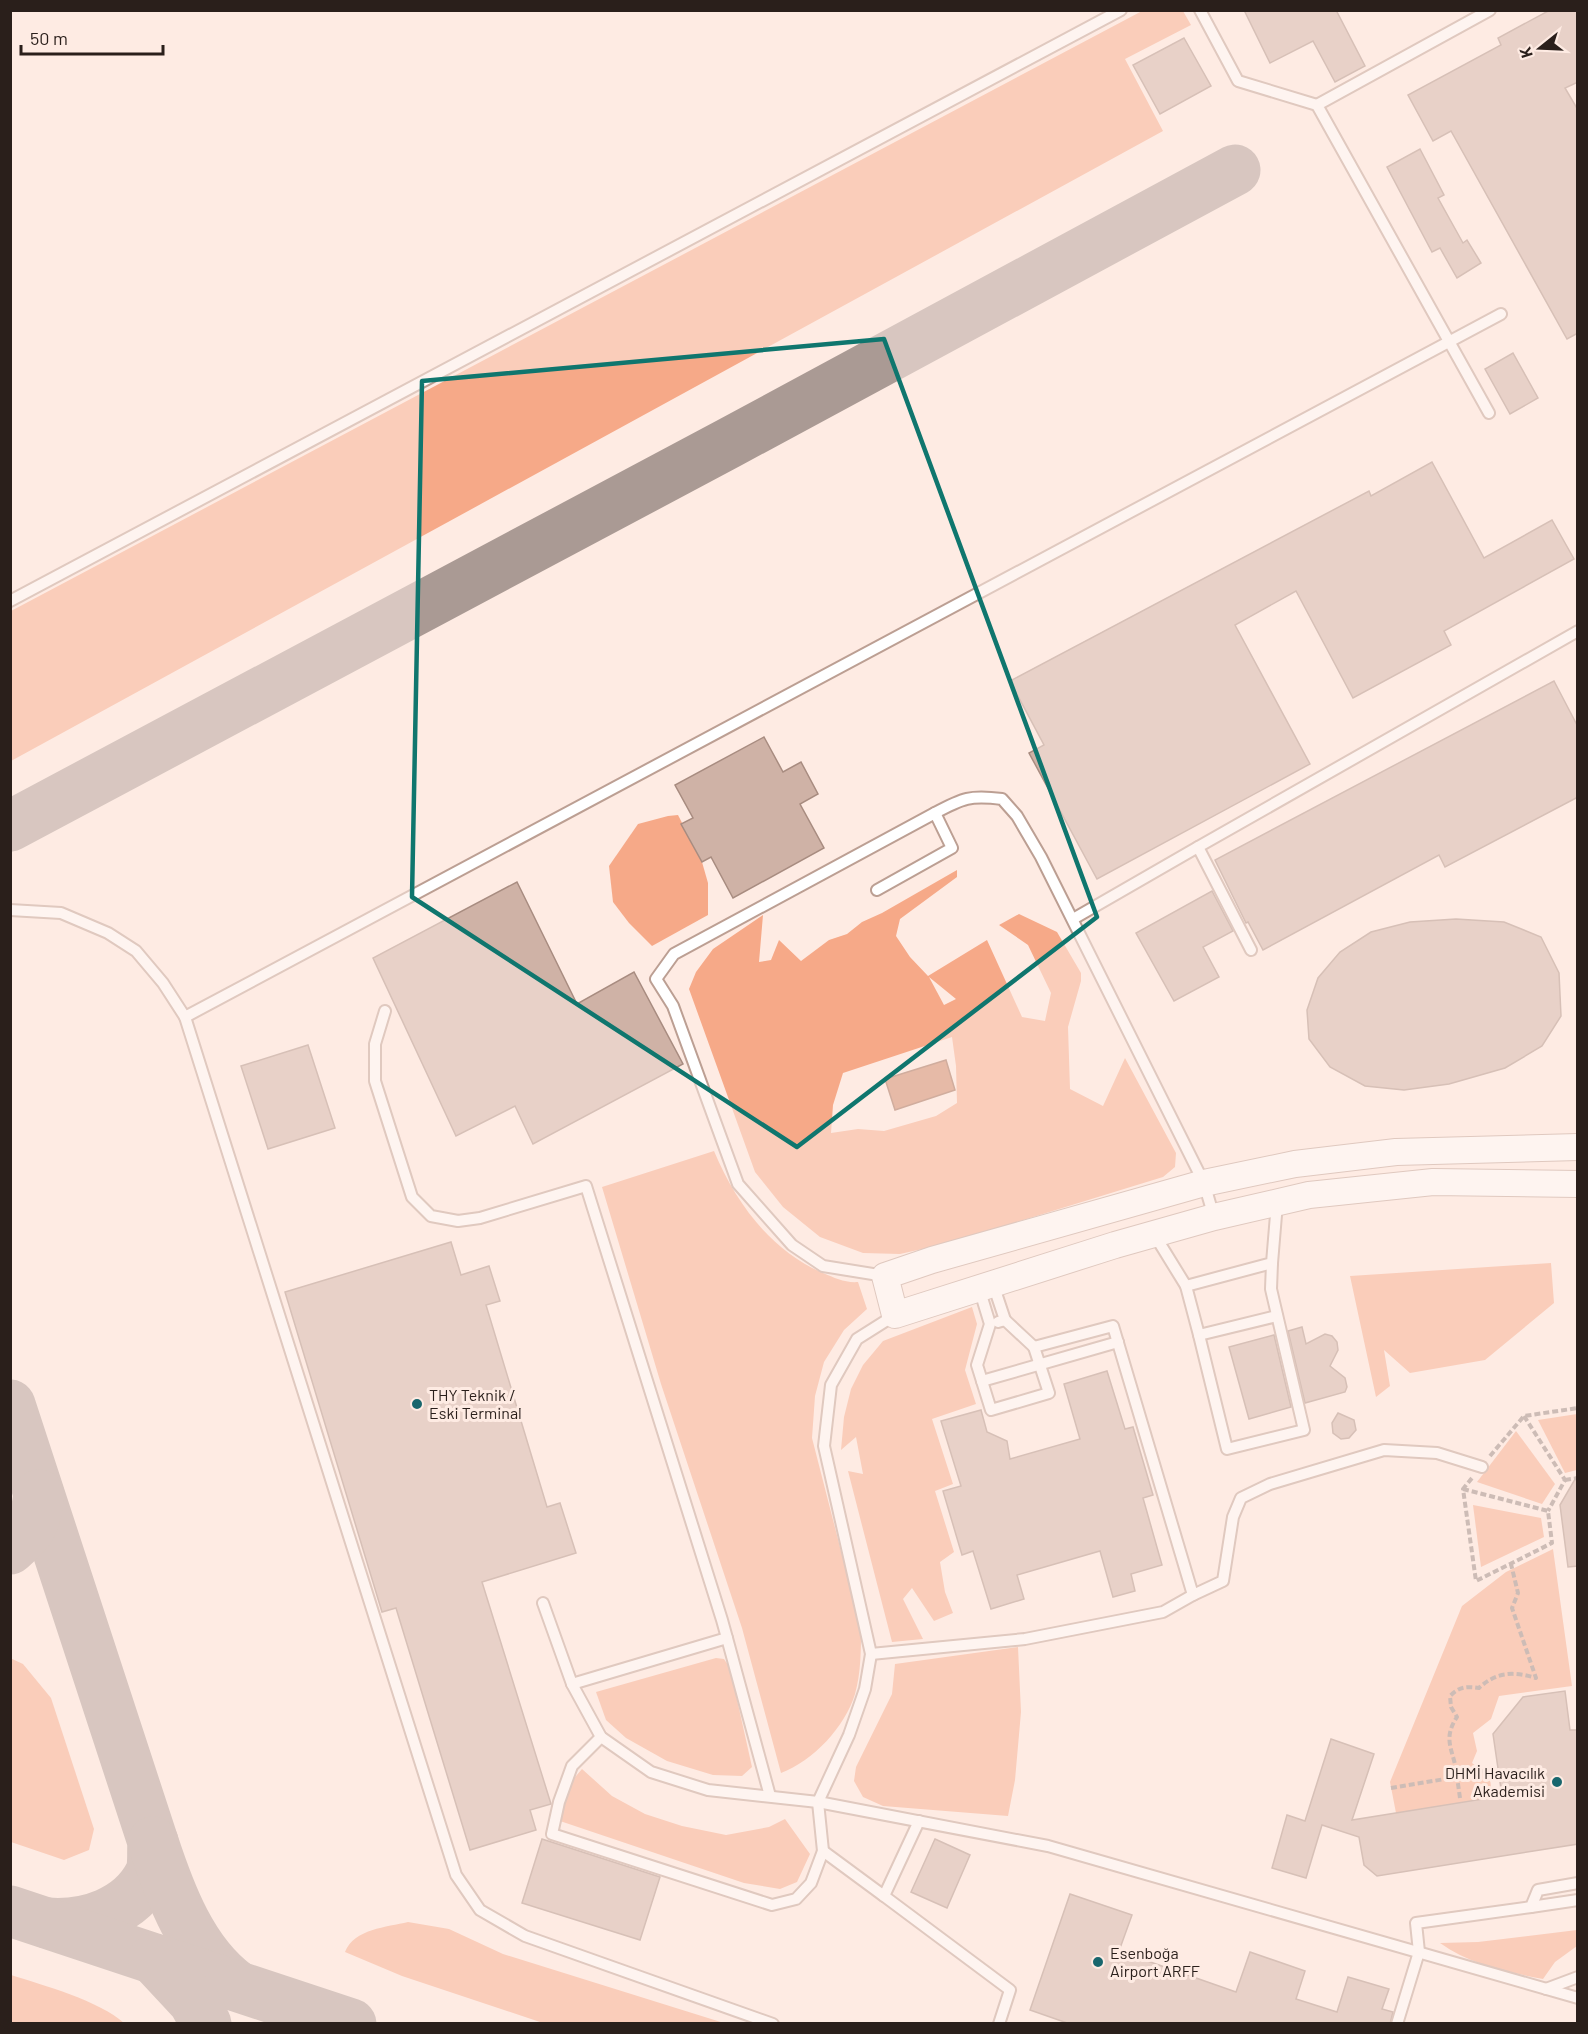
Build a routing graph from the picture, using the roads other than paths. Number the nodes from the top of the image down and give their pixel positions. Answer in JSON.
{"nodes":[{"id":1,"x":1121,"y":10,"type":"edge"},
{"id":2,"x":1200,"y":10,"type":"edge"},
{"id":3,"x":1491,"y":10,"type":"edge"},
{"id":4,"x":1317,"y":105,"type":"junction"},
{"id":5,"x":1501,"y":314,"type":"dead end"},
{"id":6,"x":1449,"y":341,"type":"junction"},
{"id":7,"x":1489,"y":413,"type":"dead end"},
{"id":8,"x":10,"y":601,"type":"edge"},
{"id":9,"x":1578,"y":631,"type":"edge"},
{"id":10,"x":935,"y":813,"type":"junction"},
{"id":11,"x":1198,"y":847,"type":"junction"},
{"id":12,"x":877,"y":890,"type":"dead end"},
{"id":13,"x":10,"y":910,"type":"edge"},
{"id":14,"x":1072,"y":919,"type":"junction"},
{"id":15,"x":1251,"y":950,"type":"dead end"},
{"id":16,"x":385,"y":1011,"type":"dead end"},
{"id":17,"x":185,"y":1017,"type":"junction"},
{"id":18,"x":1578,"y":1147,"type":"edge"},
{"id":19,"x":1204,"y":1184,"type":"junction"},
{"id":20,"x":1578,"y":1184,"type":"edge"},
{"id":21,"x":1277,"y":1202,"type":"junction"},
{"id":22,"x":1214,"y":1217,"type":"junction"},
{"id":23,"x":1154,"y":1234,"type":"junction"},
{"id":24,"x":1272,"y":1263,"type":"junction"},
{"id":25,"x":885,"y":1276,"type":"junction"},
{"id":26,"x":986,"y":1286,"type":"junction"},
{"id":27,"x":1186,"y":1286,"type":"junction"},
{"id":28,"x":895,"y":1315,"type":"junction"},
{"id":29,"x":1277,"y":1316,"type":"junction"},
{"id":30,"x":1005,"y":1320,"type":"junction"},
{"id":31,"x":990,"y":1324,"type":"junction"},
{"id":32,"x":1198,"y":1335,"type":"junction"},
{"id":33,"x":1118,"y":1342,"type":"junction"},
{"id":34,"x":1034,"y":1347,"type":"junction"},
{"id":35,"x":1040,"y":1364,"type":"junction"},
{"id":36,"x":982,"y":1381,"type":"junction"},
{"id":37,"x":1482,"y":1467,"type":"road end"},
{"id":38,"x":1193,"y":1595,"type":"junction"},
{"id":39,"x":543,"y":1603,"type":"dead end"},
{"id":40,"x":727,"y":1638,"type":"junction"},
{"id":41,"x":871,"y":1654,"type":"junction"},
{"id":42,"x":572,"y":1684,"type":"junction"},
{"id":43,"x":601,"y":1737,"type":"junction"},
{"id":44,"x":770,"y":1796,"type":"junction"},
{"id":45,"x":818,"y":1803,"type":"junction"},
{"id":46,"x":919,"y":1821,"type":"junction"},
{"id":47,"x":823,"y":1851,"type":"junction"},
{"id":48,"x":1578,"y":1883,"type":"edge"},
{"id":49,"x":884,"y":1896,"type":"junction"},
{"id":50,"x":1578,"y":1900,"type":"edge"},
{"id":51,"x":1531,"y":1907,"type":"junction"},
{"id":52,"x":1419,"y":1953,"type":"junction"},
{"id":53,"x":1578,"y":1977,"type":"edge"},
{"id":54,"x":1546,"y":1989,"type":"junction"},
{"id":55,"x":1578,"y":1998,"type":"edge"},
{"id":56,"x":773,"y":2024,"type":"edge"},
{"id":57,"x":999,"y":2024,"type":"edge"},
{"id":58,"x":1397,"y":2024,"type":"edge"}],
"edges":[{"from":1,"to":8,"type":"lane"},
{"from":2,"to":4,"type":"lane"},
{"from":3,"to":4,"type":"lane"},
{"from":4,"to":6,"type":"lane"},
{"from":5,"to":6,"type":"lane"},
{"from":6,"to":7,"type":"lane"},
{"from":6,"to":17,"type":"lane"},
{"from":9,"to":11,"type":"lane"},
{"from":10,"to":12,"type":"lane"},
{"from":10,"to":14,"type":"lane"},
{"from":10,"to":25,"type":"lane"},
{"from":11,"to":14,"type":"lane"},
{"from":11,"to":15,"type":"lane"},
{"from":13,"to":17,"type":"lane"},
{"from":14,"to":19,"type":"lane"},
{"from":16,"to":40,"type":"lane"},
{"from":17,"to":56,"type":"lane"},
{"from":18,"to":19,"type":"street"},
{"from":19,"to":22,"type":"lane"},
{"from":19,"to":25,"type":"street"},
{"from":20,"to":21,"type":"street"},
{"from":21,"to":22,"type":"street"},
{"from":21,"to":24,"type":"lane"},
{"from":22,"to":23,"type":"street"},
{"from":23,"to":26,"type":"street"},
{"from":23,"to":27,"type":"lane"},
{"from":24,"to":27,"type":"lane"},
{"from":24,"to":29,"type":"lane"},
{"from":25,"to":28,"type":"street"},
{"from":26,"to":28,"type":"street"},
{"from":26,"to":30,"type":"lane"},
{"from":26,"to":31,"type":"lane"},
{"from":27,"to":32,"type":"lane"},
{"from":28,"to":41,"type":"lane"},
{"from":29,"to":32,"type":"lane"},
{"from":29,"to":32,"type":"lane"},
{"from":30,"to":31,"type":"lane"},
{"from":30,"to":34,"type":"lane"},
{"from":31,"to":36,"type":"lane"},
{"from":33,"to":34,"type":"lane"},
{"from":33,"to":35,"type":"lane"},
{"from":33,"to":38,"type":"lane"},
{"from":34,"to":35,"type":"lane"},
{"from":35,"to":36,"type":"lane"},
{"from":35,"to":36,"type":"lane"},
{"from":37,"to":38,"type":"lane"},
{"from":38,"to":41,"type":"lane"},
{"from":39,"to":42,"type":"lane"},
{"from":40,"to":42,"type":"lane"},
{"from":40,"to":44,"type":"lane"},
{"from":41,"to":45,"type":"lane"},
{"from":42,"to":43,"type":"lane"},
{"from":43,"to":44,"type":"lane"},
{"from":43,"to":47,"type":"lane"},
{"from":44,"to":45,"type":"lane"},
{"from":45,"to":46,"type":"lane"},
{"from":45,"to":47,"type":"lane"},
{"from":46,"to":49,"type":"lane"},
{"from":46,"to":52,"type":"lane"},
{"from":47,"to":49,"type":"lane"},
{"from":48,"to":51,"type":"lane"},
{"from":49,"to":57,"type":"lane"},
{"from":50,"to":51,"type":"lane"},
{"from":51,"to":52,"type":"lane"},
{"from":52,"to":54,"type":"lane"},
{"from":52,"to":58,"type":"lane"},
{"from":53,"to":54,"type":"lane"},
{"from":54,"to":55,"type":"lane"}]}
